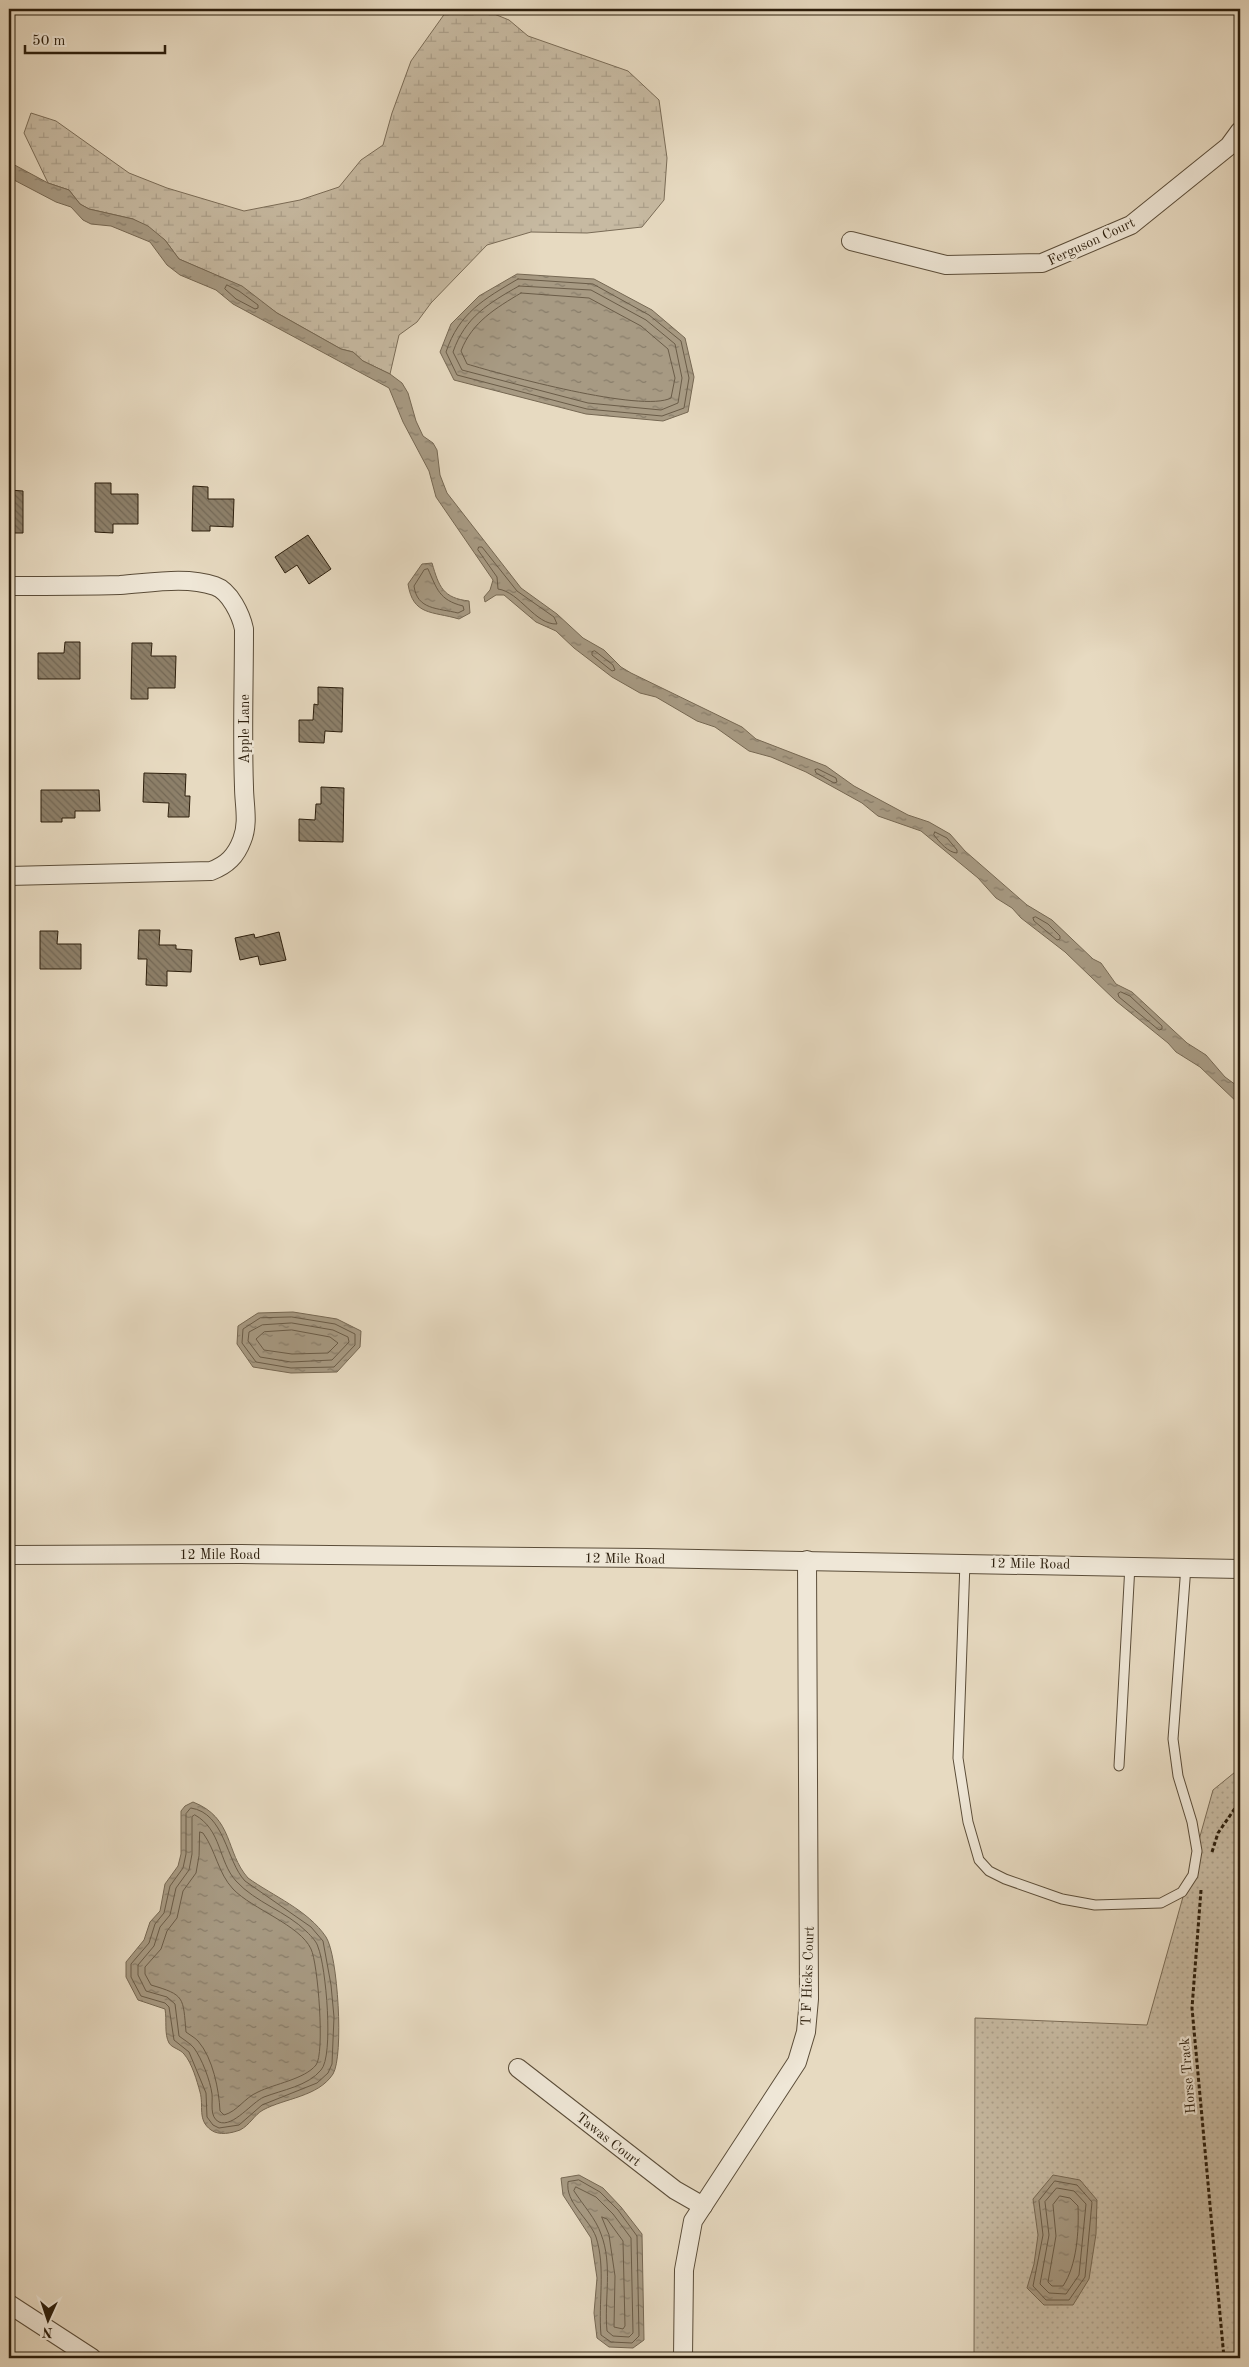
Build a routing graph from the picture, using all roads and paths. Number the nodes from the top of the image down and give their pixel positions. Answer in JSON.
{"nodes":[{"id":1,"x":1240,"y":131,"type":"edge"},
{"id":2,"x":851,"y":241,"type":"dead end"},
{"id":3,"x":9,"y":586,"type":"edge"},
{"id":4,"x":9,"y":876,"type":"edge"},
{"id":5,"x":9,"y":1555,"type":"edge"},
{"id":6,"x":807,"y":1560,"type":"junction"},
{"id":7,"x":965,"y":1562,"type":"junction"},
{"id":8,"x":1130,"y":1565,"type":"junction"},
{"id":9,"x":1186,"y":1566,"type":"junction"},
{"id":10,"x":1240,"y":1569,"type":"edge"},
{"id":11,"x":1119,"y":1766,"type":"dead end"},
{"id":12,"x":1240,"y":1801,"type":"edge"},
{"id":13,"x":1210,"y":1859,"type":"dead end"},
{"id":14,"x":1202,"y":1886,"type":"dead end"},
{"id":15,"x":518,"y":2068,"type":"dead end"},
{"id":16,"x":704,"y":2206,"type":"junction"},
{"id":17,"x":9,"y":2304,"type":"edge"},
{"id":18,"x":92,"y":2358,"type":"edge"},
{"id":19,"x":683,"y":2358,"type":"edge"},
{"id":20,"x":1224,"y":2358,"type":"edge"}],
"edges":[{"from":1,"to":2,"type":"street","name":"Ferguson Court"},
{"from":3,"to":4,"type":"street","name":"Apple Lane"},
{"from":5,"to":6,"type":"street","name":"12 Mile Road"},
{"from":6,"to":7,"type":"street","name":"12 Mile Road"},
{"from":6,"to":16,"type":"street","name":"T F Hicks Court"},
{"from":7,"to":8,"type":"street","name":"12 Mile Road"},
{"from":7,"to":9,"type":"lane"},
{"from":8,"to":9,"type":"street","name":"12 Mile Road"},
{"from":8,"to":11,"type":"lane"},
{"from":9,"to":10,"type":"street","name":"12 Mile Road"},
{"from":12,"to":13,"type":"path"},
{"from":14,"to":20,"type":"path","name":"Horse Track"},
{"from":15,"to":16,"type":"street","name":"Tawas Court"},
{"from":16,"to":19,"type":"street","name":"T F Hicks Court"},
{"from":17,"to":18,"type":"street"}]}
